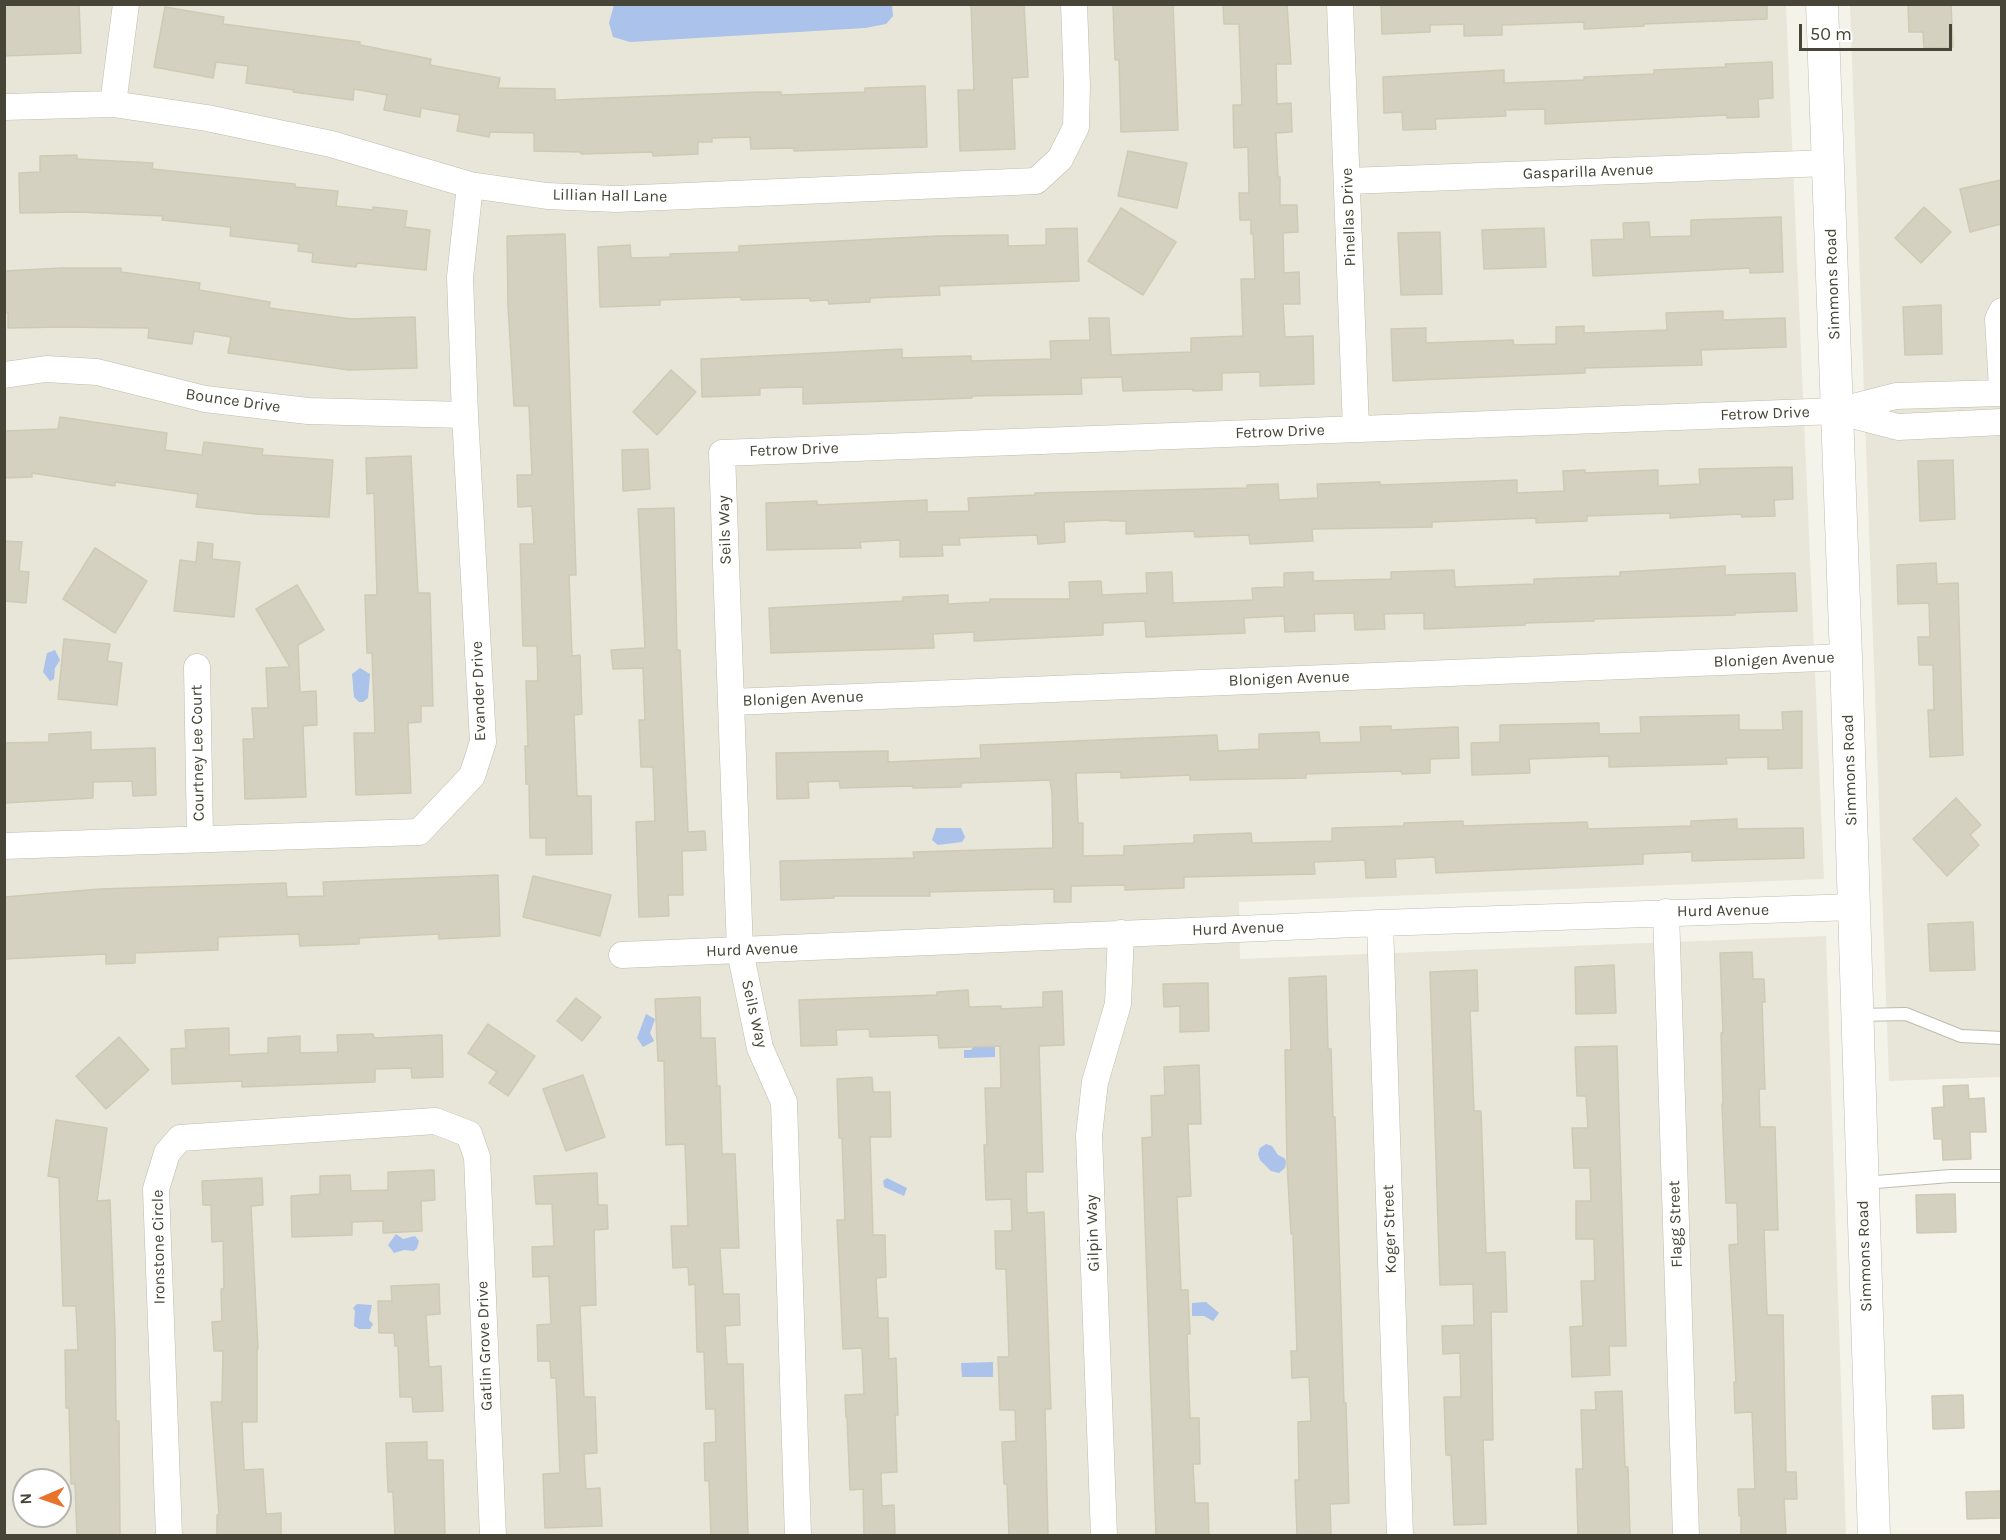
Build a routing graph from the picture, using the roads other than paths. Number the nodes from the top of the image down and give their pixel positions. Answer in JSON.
{"nodes":[{"id":1,"x":126,"y":4,"type":"edge"},
{"id":2,"x":1074,"y":4,"type":"edge"},
{"id":3,"x":1340,"y":4,"type":"edge"},
{"id":4,"x":1822,"y":4,"type":"edge"},
{"id":5,"x":112,"y":104,"type":"junction"},
{"id":6,"x":4,"y":107,"type":"edge"},
{"id":7,"x":1828,"y":163,"type":"junction"},
{"id":8,"x":1348,"y":182,"type":"junction"},
{"id":9,"x":470,"y":185,"type":"junction"},
{"id":10,"x":2001,"y":311,"type":"edge"},
{"id":11,"x":4,"y":375,"type":"edge"},
{"id":12,"x":2001,"y":388,"type":"edge"},
{"id":13,"x":2001,"y":393,"type":"edge"},
{"id":14,"x":1837,"y":411,"type":"junction"},
{"id":15,"x":465,"y":415,"type":"junction"},
{"id":16,"x":2001,"y":422,"type":"edge"},
{"id":17,"x":1356,"y":429,"type":"junction"},
{"id":18,"x":722,"y":453,"type":"joint"},
{"id":19,"x":1846,"y":657,"type":"junction"},
{"id":20,"x":197,"y":667,"type":"dead end"},
{"id":21,"x":731,"y":702,"type":"junction"},
{"id":22,"x":200,"y":838,"type":"junction"},
{"id":23,"x":4,"y":846,"type":"edge"},
{"id":24,"x":1854,"y":907,"type":"junction"},
{"id":25,"x":1666,"y":912,"type":"junction"},
{"id":26,"x":1380,"y":923,"type":"junction"},
{"id":27,"x":1121,"y":933,"type":"junction"},
{"id":28,"x":740,"y":951,"type":"junction"},
{"id":29,"x":622,"y":955,"type":"dead end"},
{"id":30,"x":1857,"y":1015,"type":"junction"},
{"id":31,"x":2001,"y":1038,"type":"edge"},
{"id":32,"x":477,"y":1157,"type":"joint"},
{"id":33,"x":2001,"y":1176,"type":"edge"},
{"id":34,"x":1863,"y":1183,"type":"junction"},
{"id":35,"x":170,"y":1536,"type":"edge"},
{"id":36,"x":493,"y":1536,"type":"edge"},
{"id":37,"x":798,"y":1536,"type":"edge"},
{"id":38,"x":1104,"y":1536,"type":"edge"},
{"id":39,"x":1400,"y":1536,"type":"edge"},
{"id":40,"x":1686,"y":1536,"type":"edge"},
{"id":41,"x":1874,"y":1536,"type":"edge"}],
"edges":[{"from":1,"to":5,"type":"street"},
{"from":2,"to":9,"type":"street","name":"Lillian Hall Lane"},
{"from":3,"to":8,"type":"street","name":"Pinellas Drive"},
{"from":4,"to":7,"type":"street","name":"Simmons Road"},
{"from":5,"to":6,"type":"street","name":"Lillian Hall Lane"},
{"from":5,"to":9,"type":"street","name":"Lillian Hall Lane"},
{"from":7,"to":8,"type":"street","name":"Gasparilla Avenue"},
{"from":7,"to":14,"type":"street","name":"Simmons Road"},
{"from":8,"to":17,"type":"street","name":"Pinellas Drive"},
{"from":9,"to":15,"type":"street","name":"Evander Drive"},
{"from":10,"to":12,"type":"street"},
{"from":11,"to":15,"type":"street","name":"Bounce Drive"},
{"from":13,"to":14,"type":"street"},
{"from":14,"to":16,"type":"street"},
{"from":14,"to":17,"type":"street","name":"Fetrow Drive"},
{"from":14,"to":19,"type":"street","name":"Simmons Road"},
{"from":15,"to":22,"type":"street","name":"Evander Drive"},
{"from":17,"to":18,"type":"street","name":"Fetrow Drive"},
{"from":18,"to":21,"type":"street","name":"Seils Way"},
{"from":19,"to":21,"type":"street","name":"Blonigen Avenue"},
{"from":19,"to":24,"type":"street","name":"Simmons Road"},
{"from":20,"to":22,"type":"street","name":"Courtney Lee Court"},
{"from":21,"to":28,"type":"street","name":"Seils Way"},
{"from":22,"to":23,"type":"street","name":"Evander Drive"},
{"from":24,"to":25,"type":"street","name":"Hurd Avenue"},
{"from":24,"to":30,"type":"street","name":"Simmons Road"},
{"from":25,"to":26,"type":"street","name":"Hurd Avenue"},
{"from":25,"to":40,"type":"street","name":"Flagg Street"},
{"from":26,"to":27,"type":"street","name":"Hurd Avenue"},
{"from":26,"to":39,"type":"street","name":"Koger Street"},
{"from":27,"to":28,"type":"street","name":"Hurd Avenue"},
{"from":27,"to":38,"type":"street","name":"Gilpin Way"},
{"from":28,"to":29,"type":"street","name":"Hurd Avenue"},
{"from":28,"to":37,"type":"street","name":"Seils Way"},
{"from":30,"to":31,"type":"lane"},
{"from":30,"to":34,"type":"street","name":"Simmons Road"},
{"from":32,"to":35,"type":"street","name":"Ironstone Circle"},
{"from":32,"to":36,"type":"street","name":"Gatlin Grove Drive"},
{"from":33,"to":34,"type":"lane"},
{"from":34,"to":41,"type":"street","name":"Simmons Road"}]}
